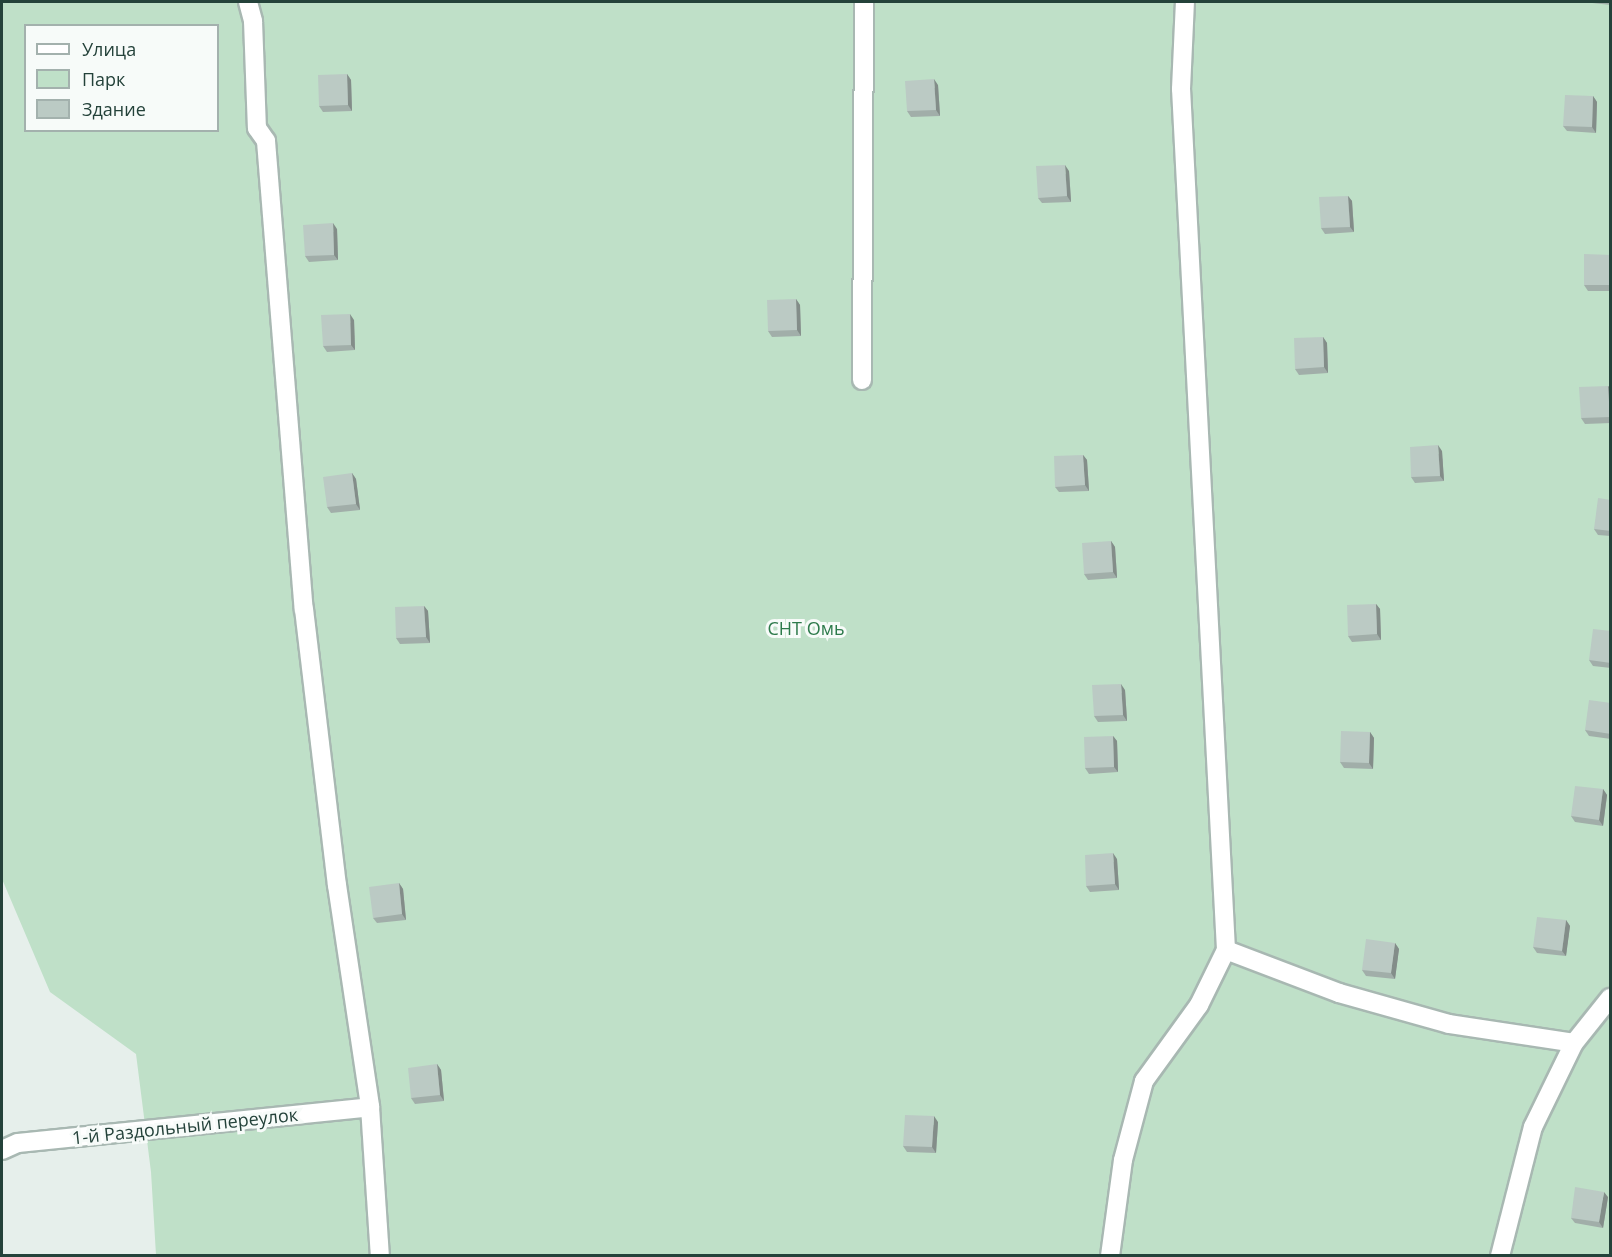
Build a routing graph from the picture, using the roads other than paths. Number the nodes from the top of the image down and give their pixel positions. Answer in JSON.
{"nodes":[{"id":1,"x":248,"y":2,"type":"edge"},
{"id":2,"x":864,"y":2,"type":"edge"},
{"id":3,"x":1185,"y":2,"type":"edge"},
{"id":4,"x":862,"y":380,"type":"dead end"},
{"id":5,"x":1226,"y":950,"type":"junction"},
{"id":6,"x":1611,"y":998,"type":"edge"},
{"id":7,"x":1574,"y":1043,"type":"junction"},
{"id":8,"x":370,"y":1107,"type":"junction"},
{"id":9,"x":2,"y":1150,"type":"edge"},
{"id":10,"x":380,"y":1256,"type":"edge"},
{"id":11,"x":1110,"y":1256,"type":"edge"},
{"id":12,"x":1500,"y":1256,"type":"edge"}],
"edges":[{"from":1,"to":8,"type":"street"},
{"from":2,"to":4,"type":"street"},
{"from":3,"to":5,"type":"street"},
{"from":5,"to":7,"type":"street"},
{"from":5,"to":11,"type":"street"},
{"from":6,"to":7,"type":"street"},
{"from":7,"to":12,"type":"street"},
{"from":8,"to":9,"type":"street","name":"1-й Раздольный переулок"},
{"from":8,"to":10,"type":"street"}]}
